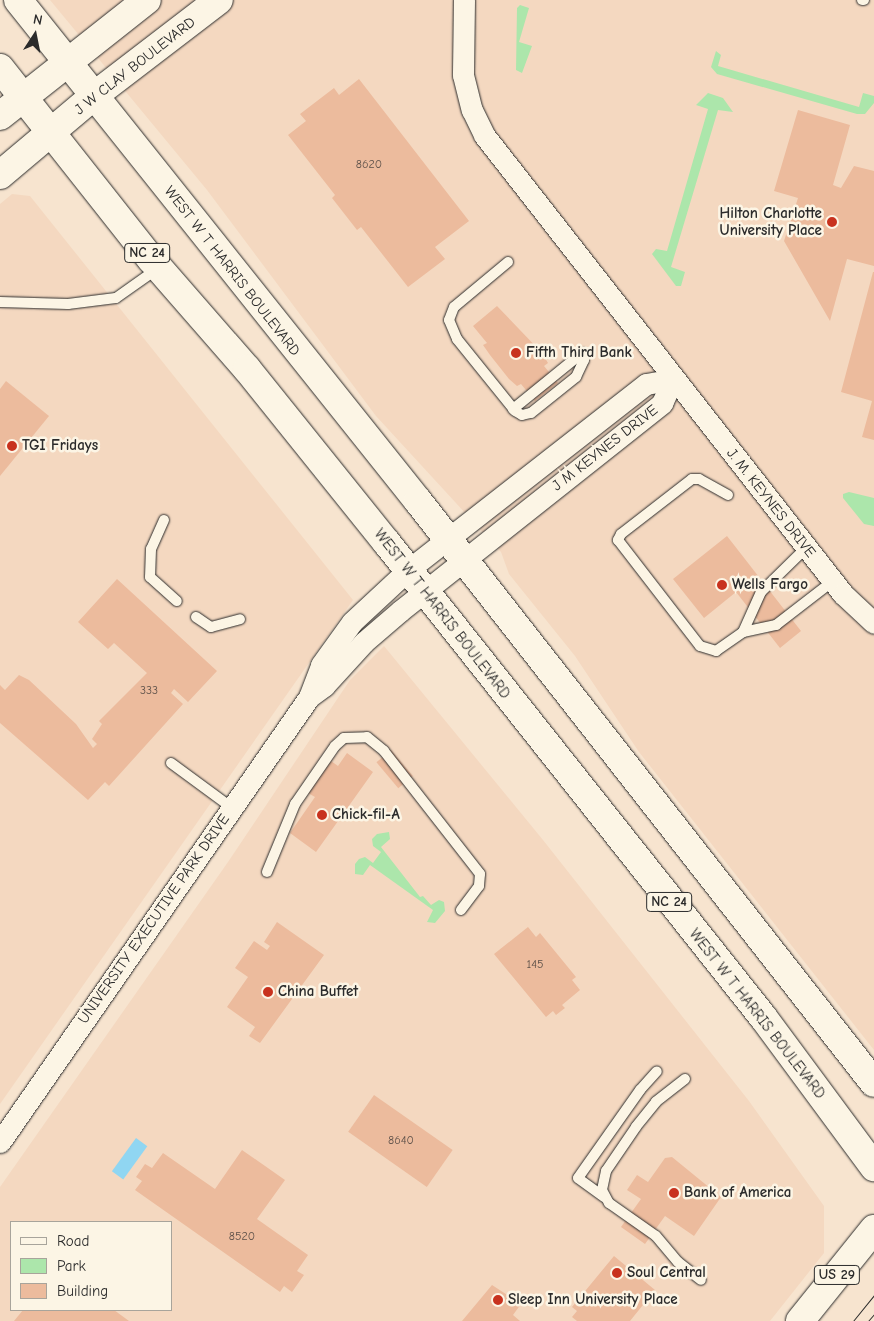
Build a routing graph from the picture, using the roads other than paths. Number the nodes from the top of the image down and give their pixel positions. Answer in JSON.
{"nodes":[{"id":1,"x":18,"y":0,"type":"edge"},
{"id":2,"x":147,"y":0,"type":"edge"},
{"id":3,"x":219,"y":0,"type":"edge"},
{"id":4,"x":464,"y":0,"type":"edge"},
{"id":5,"x":67,"y":62,"type":"junction"},
{"id":6,"x":0,"y":68,"type":"edge"},
{"id":7,"x":95,"y":95,"type":"junction"},
{"id":8,"x":23,"y":96,"type":"junction"},
{"id":9,"x":0,"y":116,"type":"edge"},
{"id":10,"x":52,"y":134,"type":"junction"},
{"id":11,"x":0,"y":175,"type":"edge"},
{"id":12,"x":508,"y":262,"type":"dead end"},
{"id":13,"x":158,"y":268,"type":"junction"},
{"id":14,"x":0,"y":302,"type":"edge"},
{"id":15,"x":673,"y":379,"type":"junction"},
{"id":16,"x":513,"y":409,"type":"junction"},
{"id":17,"x":728,"y":495,"type":"dead end"},
{"id":18,"x":164,"y":520,"type":"dead end"},
{"id":19,"x":447,"y":539,"type":"junction"},
{"id":20,"x":806,"y":548,"type":"junction"},
{"id":21,"x":464,"y":560,"type":"junction"},
{"id":22,"x":416,"y":581,"type":"junction"},
{"id":23,"x":833,"y":581,"type":"junction"},
{"id":24,"x":177,"y":602,"type":"dead end"},
{"id":25,"x":196,"y":618,"type":"dead end"},
{"id":26,"x":240,"y":619,"type":"dead end"},
{"id":27,"x":874,"y":623,"type":"edge"},
{"id":28,"x":742,"y":632,"type":"junction"},
{"id":29,"x":171,"y":763,"type":"dead end"},
{"id":30,"x":232,"y":808,"type":"junction"},
{"id":31,"x":267,"y":872,"type":"dead end"},
{"id":32,"x":461,"y":910,"type":"dead end"},
{"id":33,"x":657,"y":1071,"type":"dead end"},
{"id":34,"x":685,"y":1078,"type":"dead end"},
{"id":35,"x":874,"y":1083,"type":"edge"},
{"id":36,"x":0,"y":1142,"type":"edge"},
{"id":37,"x":874,"y":1167,"type":"edge"},
{"id":38,"x":604,"y":1197,"type":"junction"},
{"id":39,"x":874,"y":1229,"type":"edge"},
{"id":40,"x":701,"y":1280,"type":"dead end"},
{"id":41,"x":800,"y":1321,"type":"edge"}],
"edges":[{"from":1,"to":5,"type":"main road","name":"WEST W T HARRIS BOULEVARD"},
{"from":2,"to":5,"type":"main road"},
{"from":3,"to":7,"type":"main road","name":"J W CLAY BOULEVARD"},
{"from":4,"to":15,"type":"street","name":"J. M. KEYNES DRIVE"},
{"from":5,"to":7,"type":"main road","name":"WEST W T HARRIS BOULEVARD"},
{"from":5,"to":8,"type":"main road"},
{"from":6,"to":8,"type":"main road","name":"WEST W T HARRIS BOULEVARD","number":"NC 24"},
{"from":7,"to":10,"type":"main road","name":"J W CLAY BOULEVARD"},
{"from":7,"to":19,"type":"main road","name":"WEST W T HARRIS BOULEVARD"},
{"from":8,"to":9,"type":"main road"},
{"from":8,"to":10,"type":"main road","name":"WEST W T HARRIS BOULEVARD","number":"NC 24"},
{"from":10,"to":11,"type":"main road","name":"J W CLAY BOULEVARD"},
{"from":10,"to":13,"type":"main road","name":"WEST W T HARRIS BOULEVARD","number":"NC 24"},
{"from":12,"to":16,"type":"lane"},
{"from":13,"to":14,"type":"lane"},
{"from":13,"to":22,"type":"main road","name":"WEST W T HARRIS BOULEVARD","number":"NC 24"},
{"from":15,"to":19,"type":"street","name":"J M KEYNES DRIVE"},
{"from":15,"to":20,"type":"street","name":"J. M. KEYNES DRIVE"},
{"from":15,"to":21,"type":"street","name":"J M KEYNES DRIVE"},
{"from":16,"to":16,"type":"lane"},
{"from":17,"to":28,"type":"lane"},
{"from":18,"to":24,"type":"lane"},
{"from":19,"to":21,"type":"main road","name":"WEST W T HARRIS BOULEVARD"},
{"from":19,"to":22,"type":"street","name":"UNIVERSITY EXECUTIVE PARK DRIVE"},
{"from":20,"to":23,"type":"street","name":"J. M. KEYNES DRIVE"},
{"from":20,"to":28,"type":"lane"},
{"from":21,"to":22,"type":"street","name":"J M KEYNES DRIVE"},
{"from":21,"to":35,"type":"main road","name":"WEST W T HARRIS BOULEVARD"},
{"from":22,"to":30,"type":"street","name":"UNIVERSITY EXECUTIVE PARK DRIVE"},
{"from":22,"to":37,"type":"main road","name":"WEST W T HARRIS BOULEVARD","number":"NC 24"},
{"from":23,"to":27,"type":"street","name":"J. M. KEYNES DRIVE"},
{"from":23,"to":28,"type":"lane"},
{"from":25,"to":26,"type":"lane"},
{"from":29,"to":30,"type":"lane"},
{"from":30,"to":36,"type":"street","name":"UNIVERSITY EXECUTIVE PARK DRIVE"},
{"from":31,"to":32,"type":"lane"},
{"from":33,"to":38,"type":"lane"},
{"from":34,"to":38,"type":"lane"},
{"from":38,"to":40,"type":"lane"},
{"from":39,"to":41,"type":"main road","number":"US 29"}]}
